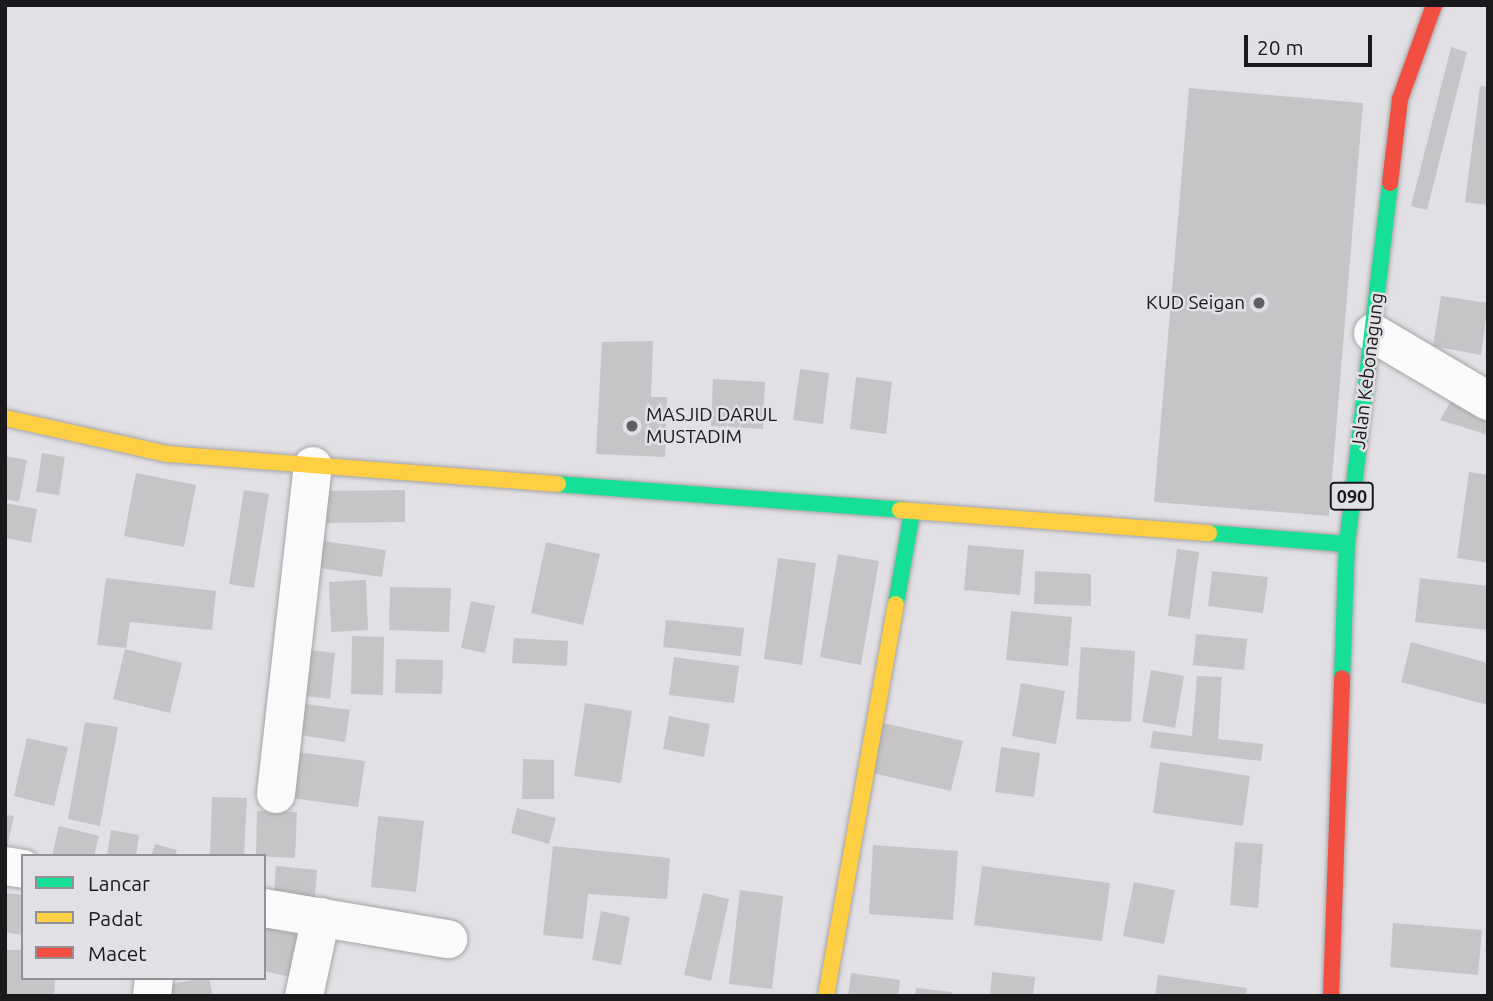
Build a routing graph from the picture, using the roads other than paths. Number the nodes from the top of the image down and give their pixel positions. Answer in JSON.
{"nodes":[{"id":1,"x":1434,"y":5,"type":"edge"},
{"id":2,"x":1373,"y":333,"type":"junction"},
{"id":3,"x":1488,"y":401,"type":"edge"},
{"id":4,"x":5,"y":418,"type":"edge"},
{"id":5,"x":313,"y":466,"type":"junction"},
{"id":6,"x":912,"y":512,"type":"junction"},
{"id":7,"x":1346,"y":544,"type":"junction"},
{"id":8,"x":276,"y":794,"type":"dead end"},
{"id":9,"x":266,"y":908,"type":"edge"},
{"id":10,"x":321,"y":917,"type":"junction"},
{"id":11,"x":448,"y":939,"type":"dead end"},
{"id":12,"x":304,"y":996,"type":"edge"},
{"id":13,"x":825,"y":996,"type":"edge"},
{"id":14,"x":1331,"y":996,"type":"edge"}],
"edges":[{"from":1,"to":2,"type":"street","name":"Jalan Kebonagung","number":"090"},
{"from":2,"to":3,"type":"street"},
{"from":2,"to":7,"type":"street","name":"Jalan Kebonagung","number":"090"},
{"from":4,"to":5,"type":"street"},
{"from":5,"to":6,"type":"street"},
{"from":5,"to":8,"type":"street"},
{"from":6,"to":7,"type":"street"},
{"from":6,"to":13,"type":"street"},
{"from":7,"to":14,"type":"street","name":"Jalan Kebonagung","number":"090"},
{"from":9,"to":10,"type":"street"},
{"from":10,"to":11,"type":"street"},
{"from":10,"to":12,"type":"street"}]}
